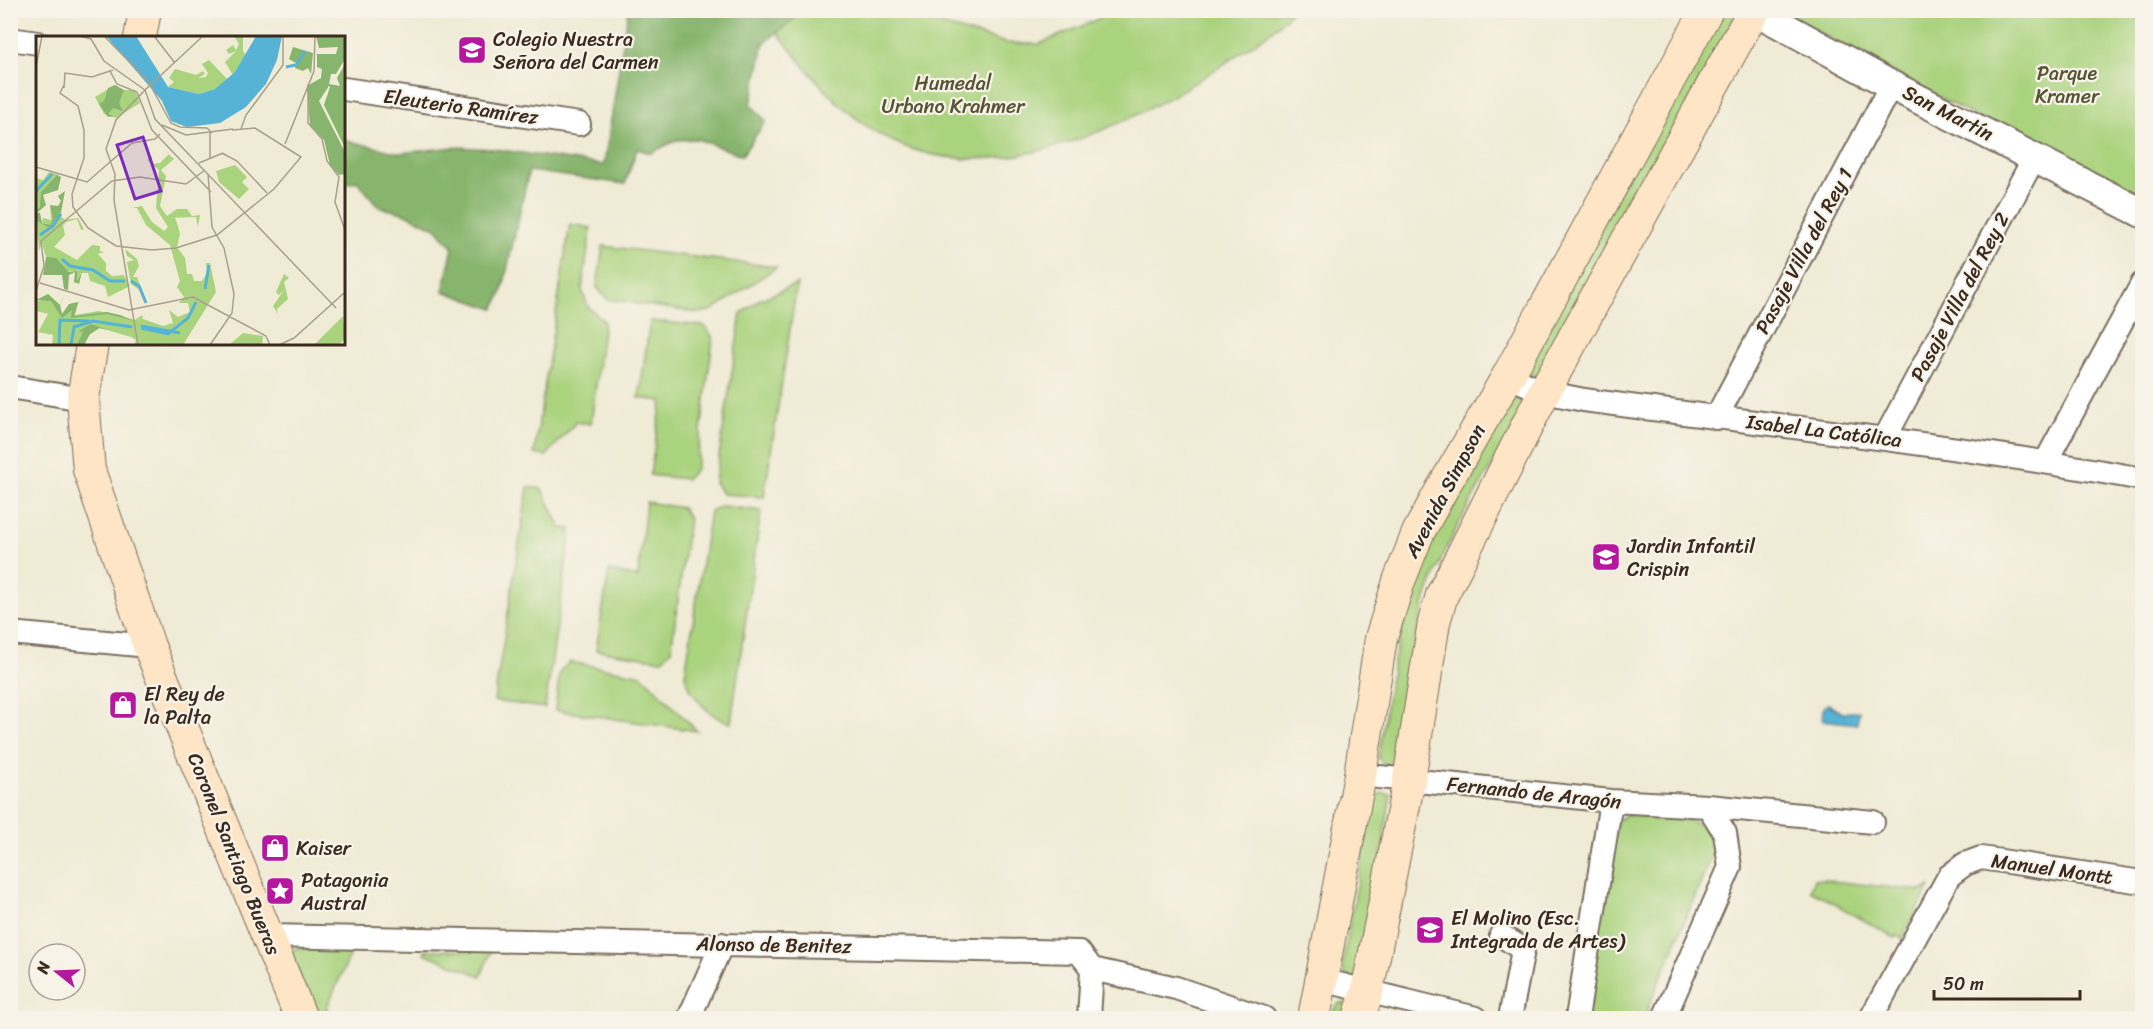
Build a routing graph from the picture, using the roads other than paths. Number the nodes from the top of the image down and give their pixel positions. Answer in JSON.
{"nodes":[{"id":1,"x":145,"y":10,"type":"edge"},
{"id":2,"x":1707,"y":10,"type":"edge"},
{"id":3,"x":1754,"y":10,"type":"edge"},
{"id":4,"x":140,"y":36,"type":"edge"},
{"id":5,"x":10,"y":39,"type":"edge"},
{"id":6,"x":36,"y":43,"type":"edge"},
{"id":7,"x":1891,"y":85,"type":"junction"},
{"id":8,"x":345,"y":89,"type":"edge"},
{"id":9,"x":579,"y":124,"type":"dead end"},
{"id":10,"x":2035,"y":156,"type":"junction"},
{"id":11,"x":2142,"y":213,"type":"edge"},
{"id":12,"x":2142,"y":284,"type":"edge"},
{"id":13,"x":92,"y":345,"type":"edge"},
{"id":14,"x":1508,"y":376,"type":"junction"},
{"id":15,"x":10,"y":387,"type":"edge"},
{"id":16,"x":1544,"y":392,"type":"junction"},
{"id":17,"x":83,"y":399,"type":"junction"},
{"id":18,"x":1716,"y":418,"type":"junction"},
{"id":19,"x":1885,"y":438,"type":"junction"},
{"id":20,"x":2046,"y":461,"type":"junction"},
{"id":21,"x":2142,"y":479,"type":"edge"},
{"id":22,"x":10,"y":633,"type":"edge"},
{"id":23,"x":149,"y":646,"type":"junction"},
{"id":24,"x":1360,"y":775,"type":"junction"},
{"id":25,"x":1409,"y":780,"type":"junction"},
{"id":26,"x":1611,"y":801,"type":"junction"},
{"id":27,"x":1708,"y":806,"type":"junction"},
{"id":28,"x":1873,"y":822,"type":"dead end"},
{"id":29,"x":2142,"y":882,"type":"edge"},
{"id":30,"x":1501,"y":934,"type":"dead end"},
{"id":31,"x":268,"y":936,"type":"junction"},
{"id":32,"x":722,"y":944,"type":"junction"},
{"id":33,"x":1092,"y":969,"type":"junction"},
{"id":34,"x":1322,"y":980,"type":"junction"},
{"id":35,"x":1363,"y":1005,"type":"edge"},
{"id":36,"x":301,"y":1018,"type":"edge"},
{"id":37,"x":689,"y":1018,"type":"edge"},
{"id":38,"x":1089,"y":1018,"type":"edge"},
{"id":39,"x":1264,"y":1018,"type":"edge"},
{"id":40,"x":1314,"y":1018,"type":"edge"},
{"id":41,"x":1476,"y":1018,"type":"edge"},
{"id":42,"x":1510,"y":1018,"type":"edge"},
{"id":43,"x":1576,"y":1018,"type":"edge"},
{"id":44,"x":1665,"y":1018,"type":"edge"},
{"id":45,"x":1871,"y":1018,"type":"edge"}],
"edges":[{"from":1,"to":4,"type":"main road"},
{"from":2,"to":14,"type":"main road","name":"Avenida Simpson"},
{"from":3,"to":7,"type":"street","name":"San Martín"},
{"from":3,"to":16,"type":"main road"},
{"from":5,"to":6,"type":"street"},
{"from":7,"to":10,"type":"street","name":"San Martín"},
{"from":7,"to":18,"type":"street","name":"Pasaje Villa del Rey 1"},
{"from":8,"to":9,"type":"street","name":"Eleuterio Ramírez"},
{"from":10,"to":11,"type":"street","name":"San Martín"},
{"from":10,"to":19,"type":"street","name":"Pasaje Villa del Rey 2"},
{"from":12,"to":20,"type":"street"},
{"from":13,"to":17,"type":"main road","name":"Coronel Santiago Bueras"},
{"from":14,"to":16,"type":"street","name":"Isabel La Católica"},
{"from":14,"to":24,"type":"main road","name":"Avenida Simpson"},
{"from":15,"to":17,"type":"street"},
{"from":16,"to":18,"type":"street","name":"Isabel La Católica"},
{"from":16,"to":25,"type":"main road"},
{"from":17,"to":23,"type":"main road","name":"Coronel Santiago Bueras"},
{"from":18,"to":19,"type":"street","name":"Isabel La Católica"},
{"from":19,"to":20,"type":"street","name":"Isabel La Católica"},
{"from":20,"to":21,"type":"street","name":"Isabel La Católica"},
{"from":22,"to":23,"type":"street"},
{"from":23,"to":31,"type":"main road","name":"Coronel Santiago Bueras"},
{"from":24,"to":25,"type":"street","name":"Fernando de Aragón"},
{"from":24,"to":34,"type":"main road","name":"Avenida Simpson"},
{"from":25,"to":26,"type":"street","name":"Fernando de Aragón"},
{"from":25,"to":35,"type":"main road"},
{"from":26,"to":27,"type":"street","name":"Fernando de Aragón"},
{"from":26,"to":43,"type":"street"},
{"from":27,"to":28,"type":"street","name":"Fernando de Aragón"},
{"from":27,"to":44,"type":"street"},
{"from":29,"to":45,"type":"street","name":"Manuel Montt"},
{"from":30,"to":42,"type":"street"},
{"from":31,"to":32,"type":"street","name":"Alonso de Benitez"},
{"from":31,"to":36,"type":"main road","name":"Coronel Santiago Bueras"},
{"from":32,"to":33,"type":"street","name":"Alonso de Benitez"},
{"from":32,"to":37,"type":"street"},
{"from":33,"to":38,"type":"street"},
{"from":33,"to":39,"type":"street","name":"Alonso de Benitez"},
{"from":34,"to":35,"type":"street"},
{"from":34,"to":40,"type":"main road","name":"Avenida Simpson"},
{"from":35,"to":41,"type":"street"}]}
